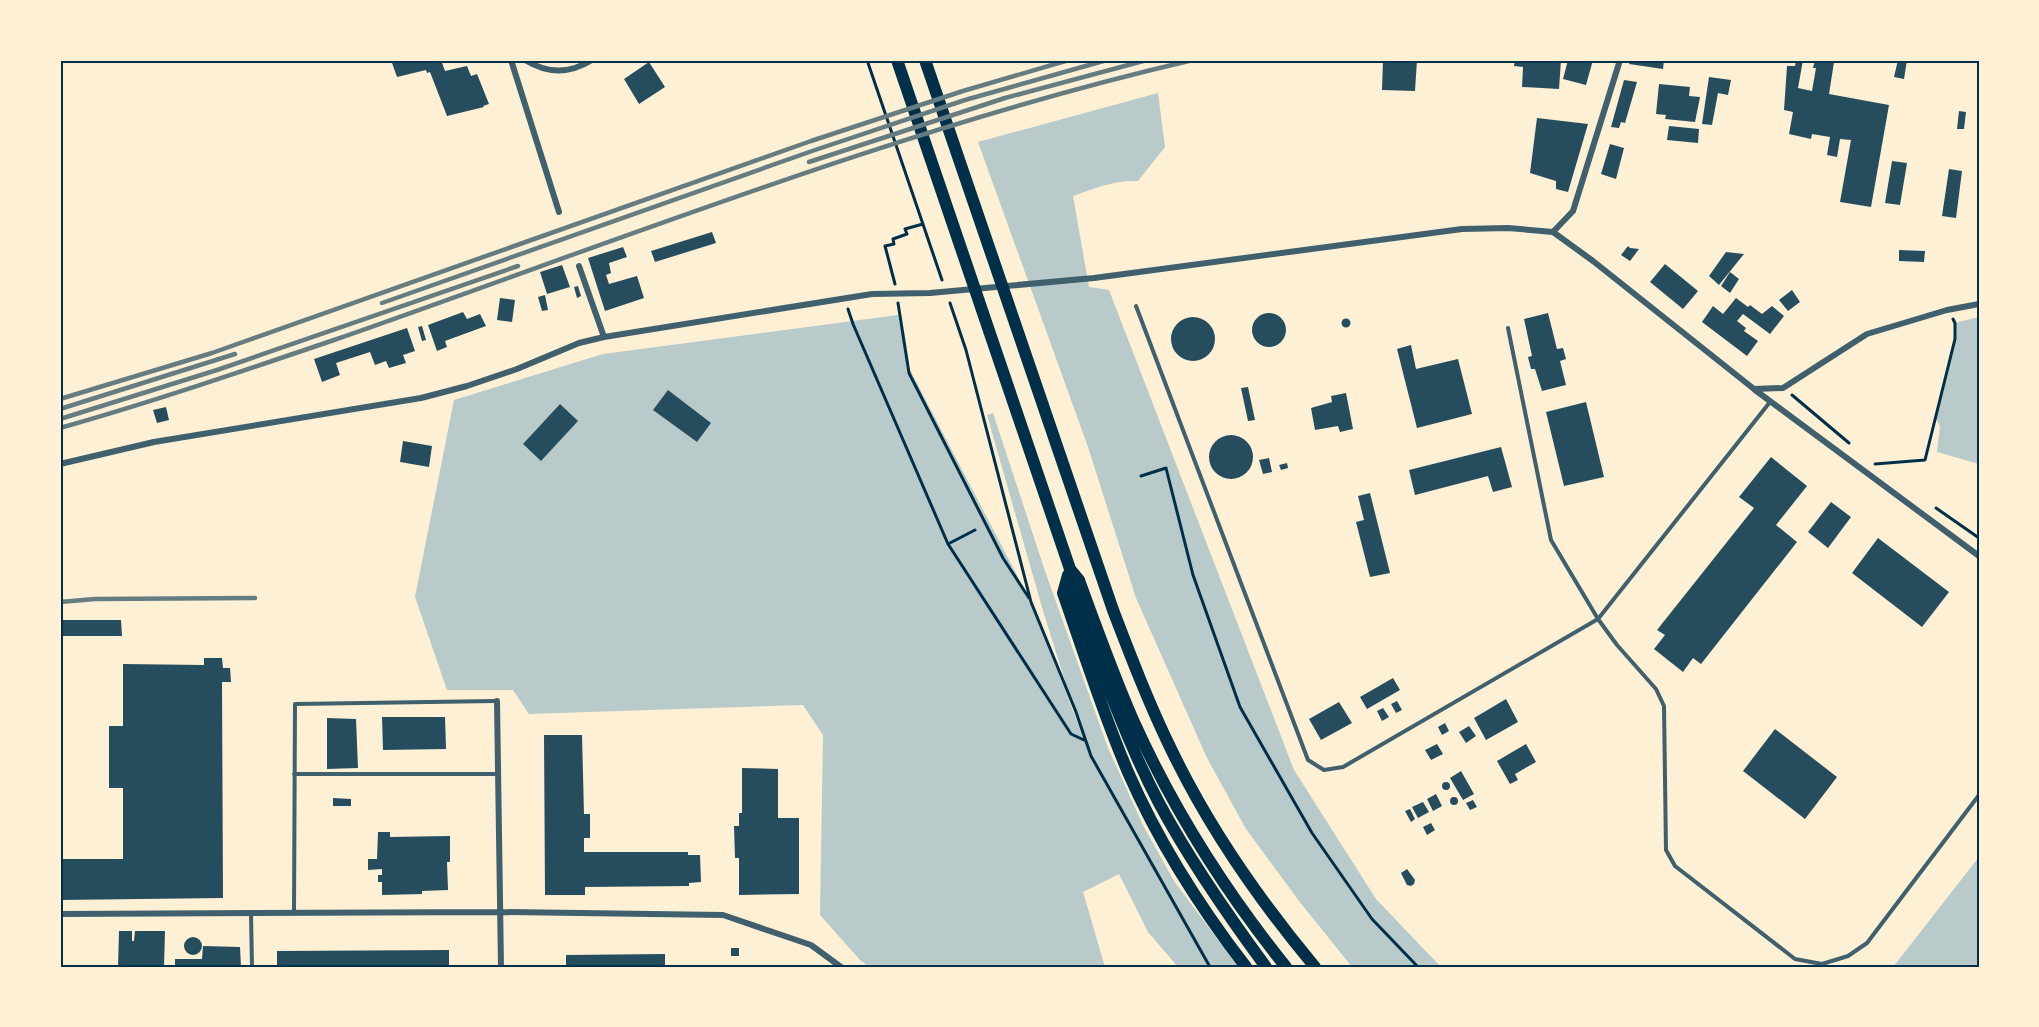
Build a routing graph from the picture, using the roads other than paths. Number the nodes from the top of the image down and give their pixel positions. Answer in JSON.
{"nodes":[{"id":1,"x":511,"y":60,"type":"edge"},
{"id":2,"x":525,"y":60,"type":"edge"},
{"id":3,"x":592,"y":60,"type":"edge"},
{"id":4,"x":897,"y":60,"type":"edge"},
{"id":5,"x":925,"y":60,"type":"edge"},
{"id":6,"x":1620,"y":60,"type":"edge"},
{"id":7,"x":559,"y":212,"type":"dead end"},
{"id":8,"x":1553,"y":232,"type":"junction"},
{"id":9,"x":579,"y":266,"type":"dead end"},
{"id":10,"x":1979,"y":304,"type":"edge"},
{"id":11,"x":1136,"y":306,"type":"dead end"},
{"id":12,"x":1508,"y":328,"type":"dead end"},
{"id":13,"x":604,"y":337,"type":"junction"},
{"id":14,"x":1754,"y":389,"type":"junction"},
{"id":15,"x":1770,"y":401,"type":"junction"},
{"id":16,"x":60,"y":464,"type":"edge"},
{"id":17,"x":1979,"y":555,"type":"edge"},
{"id":18,"x":1070,"y":569,"type":"junction"},
{"id":19,"x":1598,"y":619,"type":"junction"},
{"id":20,"x":497,"y":701,"type":"joint"},
{"id":21,"x":294,"y":774,"type":"junction"},
{"id":22,"x":498,"y":774,"type":"junction"},
{"id":23,"x":1979,"y":795,"type":"edge"},
{"id":24,"x":500,"y":912,"type":"junction"},
{"id":25,"x":251,"y":914,"type":"junction"},
{"id":26,"x":294,"y":914,"type":"junction"},
{"id":27,"x":60,"y":915,"type":"edge"},
{"id":28,"x":252,"y":967,"type":"edge"},
{"id":29,"x":501,"y":967,"type":"edge"},
{"id":30,"x":841,"y":967,"type":"edge"},
{"id":31,"x":1246,"y":967,"type":"edge"},
{"id":32,"x":1266,"y":967,"type":"edge"},
{"id":33,"x":1286,"y":967,"type":"edge"},
{"id":34,"x":1315,"y":967,"type":"edge"}],
"edges":[{"from":1,"to":7,"type":"street"},
{"from":2,"to":3,"type":"street"},
{"from":4,"to":18,"type":"highway"},
{"from":5,"to":34,"type":"highway"},
{"from":6,"to":8,"type":"street"},
{"from":8,"to":13,"type":"street"},
{"from":8,"to":14,"type":"street"},
{"from":9,"to":13,"type":"street"},
{"from":10,"to":14,"type":"street"},
{"from":11,"to":19,"type":"lane"},
{"from":12,"to":19,"type":"lane"},
{"from":13,"to":16,"type":"street"},
{"from":14,"to":15,"type":"street"},
{"from":15,"to":17,"type":"street"},
{"from":15,"to":19,"type":"lane"},
{"from":18,"to":31,"type":"highway"},
{"from":18,"to":32,"type":"highway"},
{"from":18,"to":33,"type":"highway"},
{"from":19,"to":23,"type":"lane"},
{"from":20,"to":21,"type":"lane"},
{"from":20,"to":22,"type":"street"},
{"from":21,"to":22,"type":"lane"},
{"from":21,"to":26,"type":"lane"},
{"from":22,"to":24,"type":"street"},
{"from":24,"to":26,"type":"street"},
{"from":24,"to":29,"type":"street"},
{"from":24,"to":30,"type":"street"},
{"from":25,"to":26,"type":"street"},
{"from":25,"to":27,"type":"street"},
{"from":25,"to":28,"type":"lane"}]}
